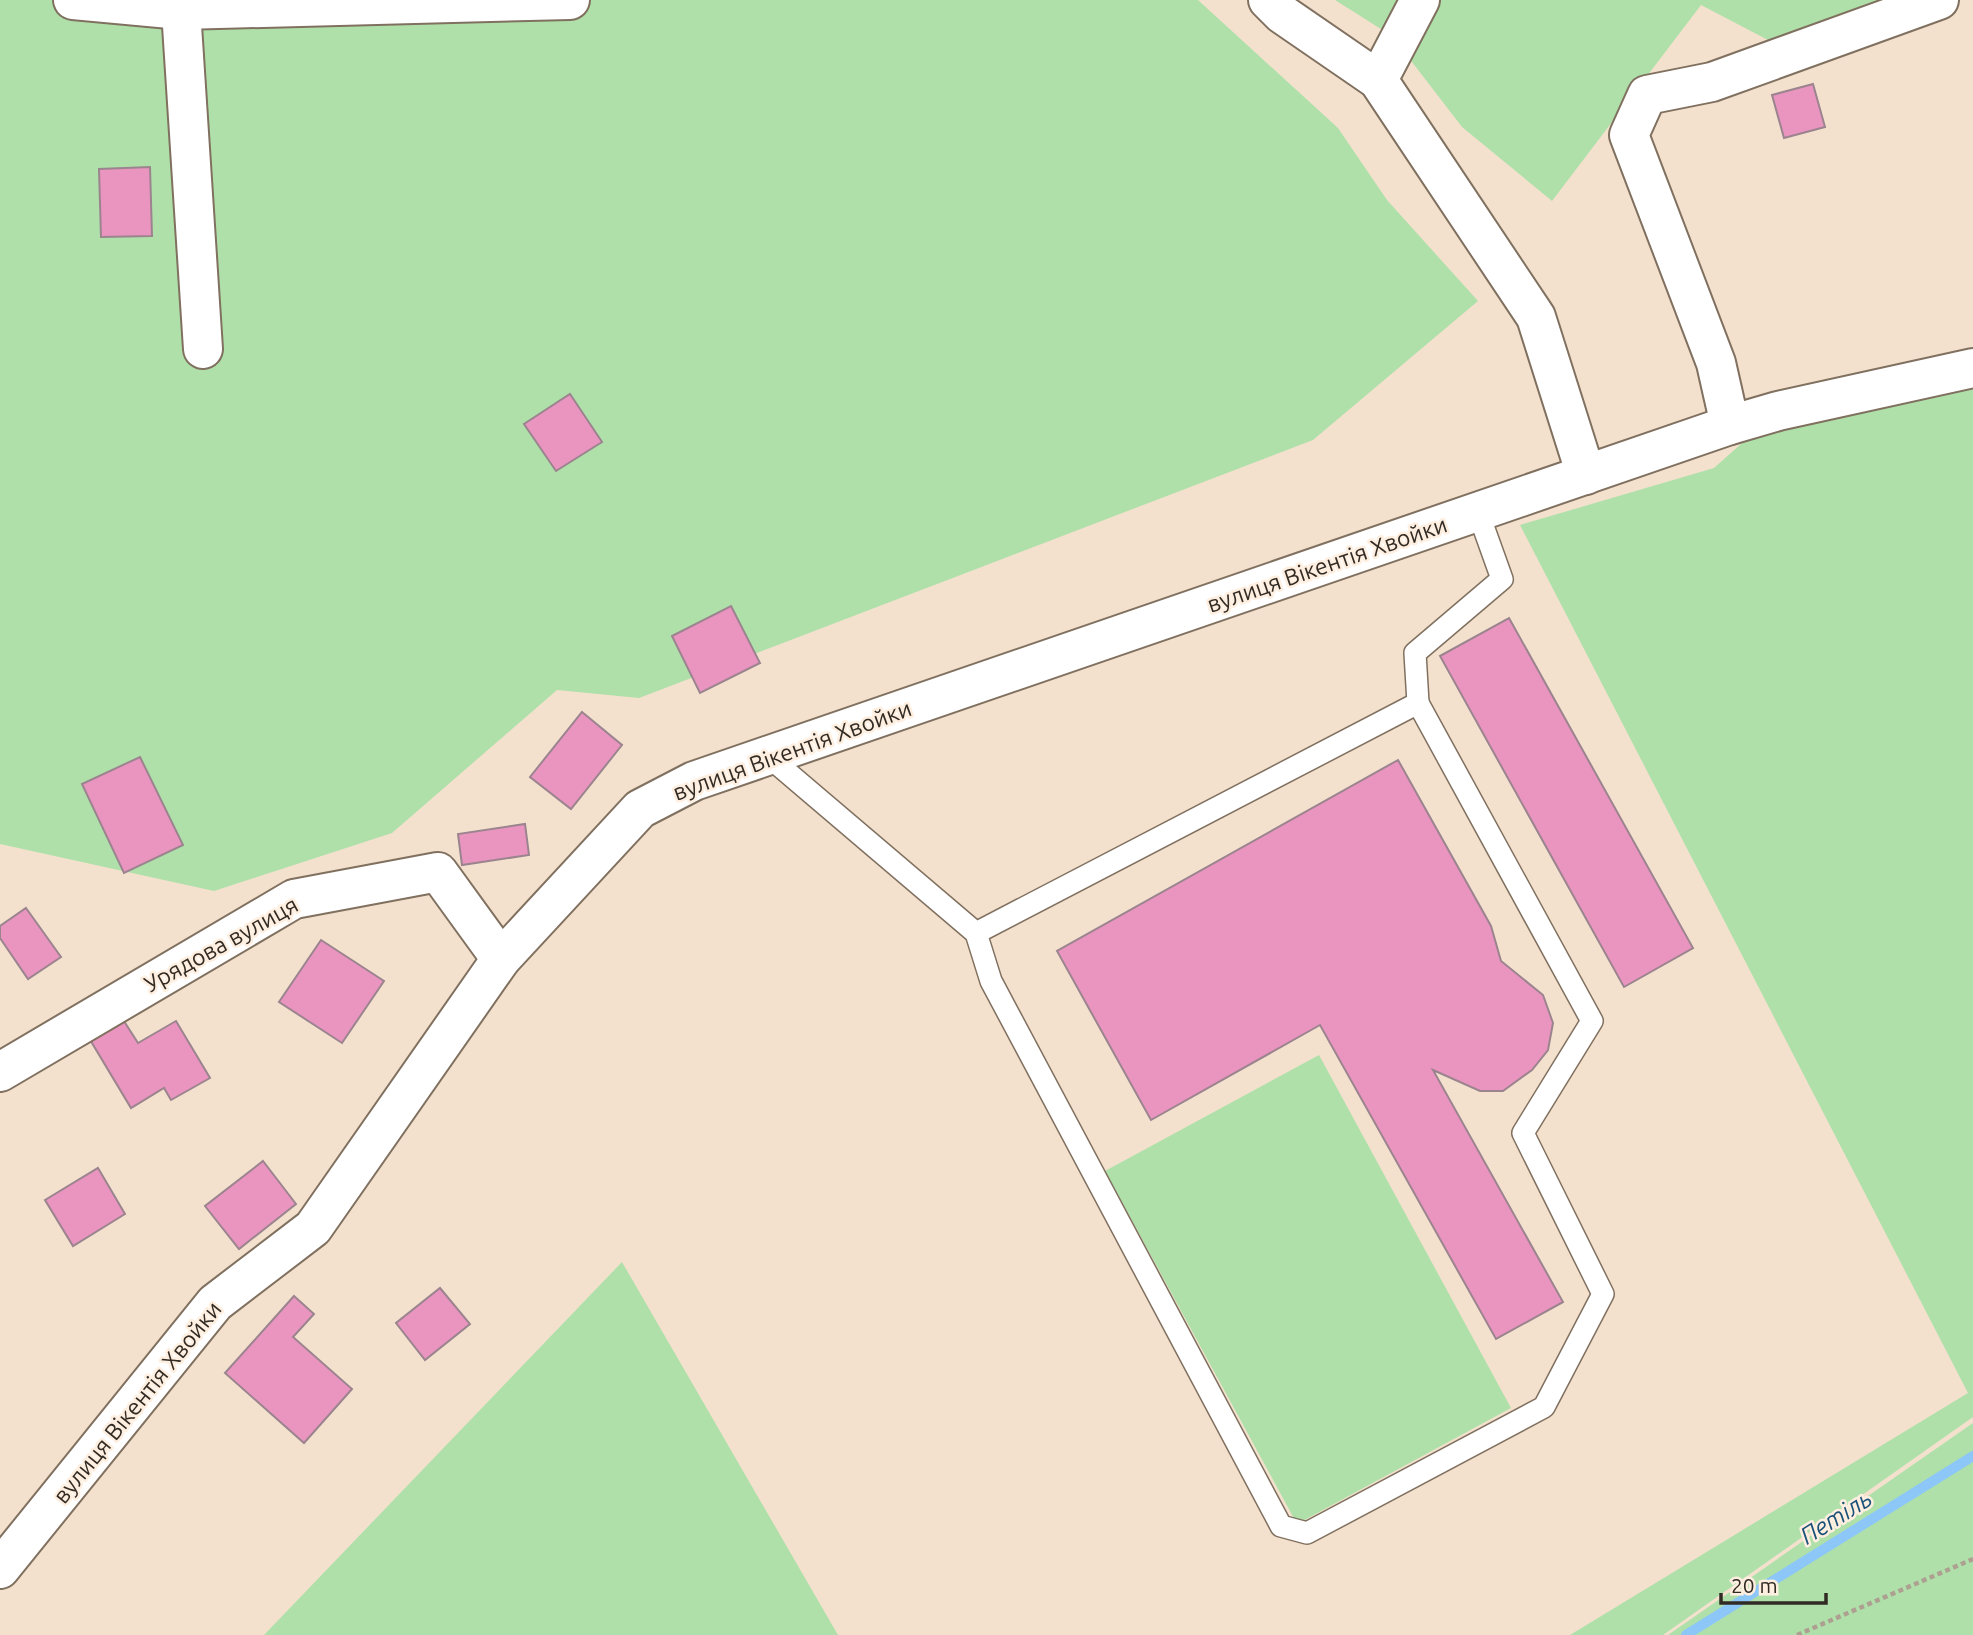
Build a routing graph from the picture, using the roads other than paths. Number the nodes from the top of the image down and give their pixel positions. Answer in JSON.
{"nodes":[{"id":1,"x":73,"y":0,"type":"edge"},
{"id":2,"x":570,"y":0,"type":"edge"},
{"id":3,"x":1268,"y":0,"type":"edge"},
{"id":4,"x":1420,"y":0,"type":"edge"},
{"id":5,"x":1939,"y":0,"type":"edge"},
{"id":6,"x":181,"y":5,"type":"edge"},
{"id":7,"x":1378,"y":80,"type":"junction"},
{"id":8,"x":203,"y":349,"type":"dead end"},
{"id":9,"x":1973,"y":368,"type":"edge"},
{"id":10,"x":1730,"y":425,"type":"junction"},
{"id":11,"x":1586,"y":475,"type":"junction"},
{"id":12,"x":1478,"y":512,"type":"junction"},
{"id":13,"x":1418,"y":703,"type":"junction"},
{"id":14,"x":768,"y":755,"type":"junction"},
{"id":15,"x":976,"y":933,"type":"junction"},
{"id":16,"x":501,"y":959,"type":"junction"},
{"id":17,"x":0,"y":1072,"type":"edge"},
{"id":18,"x":0,"y":1569,"type":"edge"}],
"edges":[{"from":1,"to":6,"type":"street"},
{"from":2,"to":6,"type":"street"},
{"from":3,"to":7,"type":"street"},
{"from":4,"to":7,"type":"street"},
{"from":5,"to":10,"type":"street"},
{"from":6,"to":8,"type":"street"},
{"from":7,"to":11,"type":"street"},
{"from":9,"to":10,"type":"street","name":"вулиця Вікентія Хвойки"},
{"from":10,"to":11,"type":"street","name":"вулиця Вікентія Хвойки"},
{"from":11,"to":12,"type":"street","name":"вулиця Вікентія Хвойки"},
{"from":12,"to":13,"type":"lane"},
{"from":12,"to":14,"type":"street","name":"вулиця Вікентія Хвойки"},
{"from":13,"to":15,"type":"lane"},
{"from":13,"to":15,"type":"lane"},
{"from":14,"to":15,"type":"lane"},
{"from":14,"to":16,"type":"street","name":"вулиця Вікентія Хвойки"},
{"from":16,"to":17,"type":"street","name":"Урядова вулиця"},
{"from":16,"to":18,"type":"street","name":"вулиця Вікентія Хвойки"}]}
